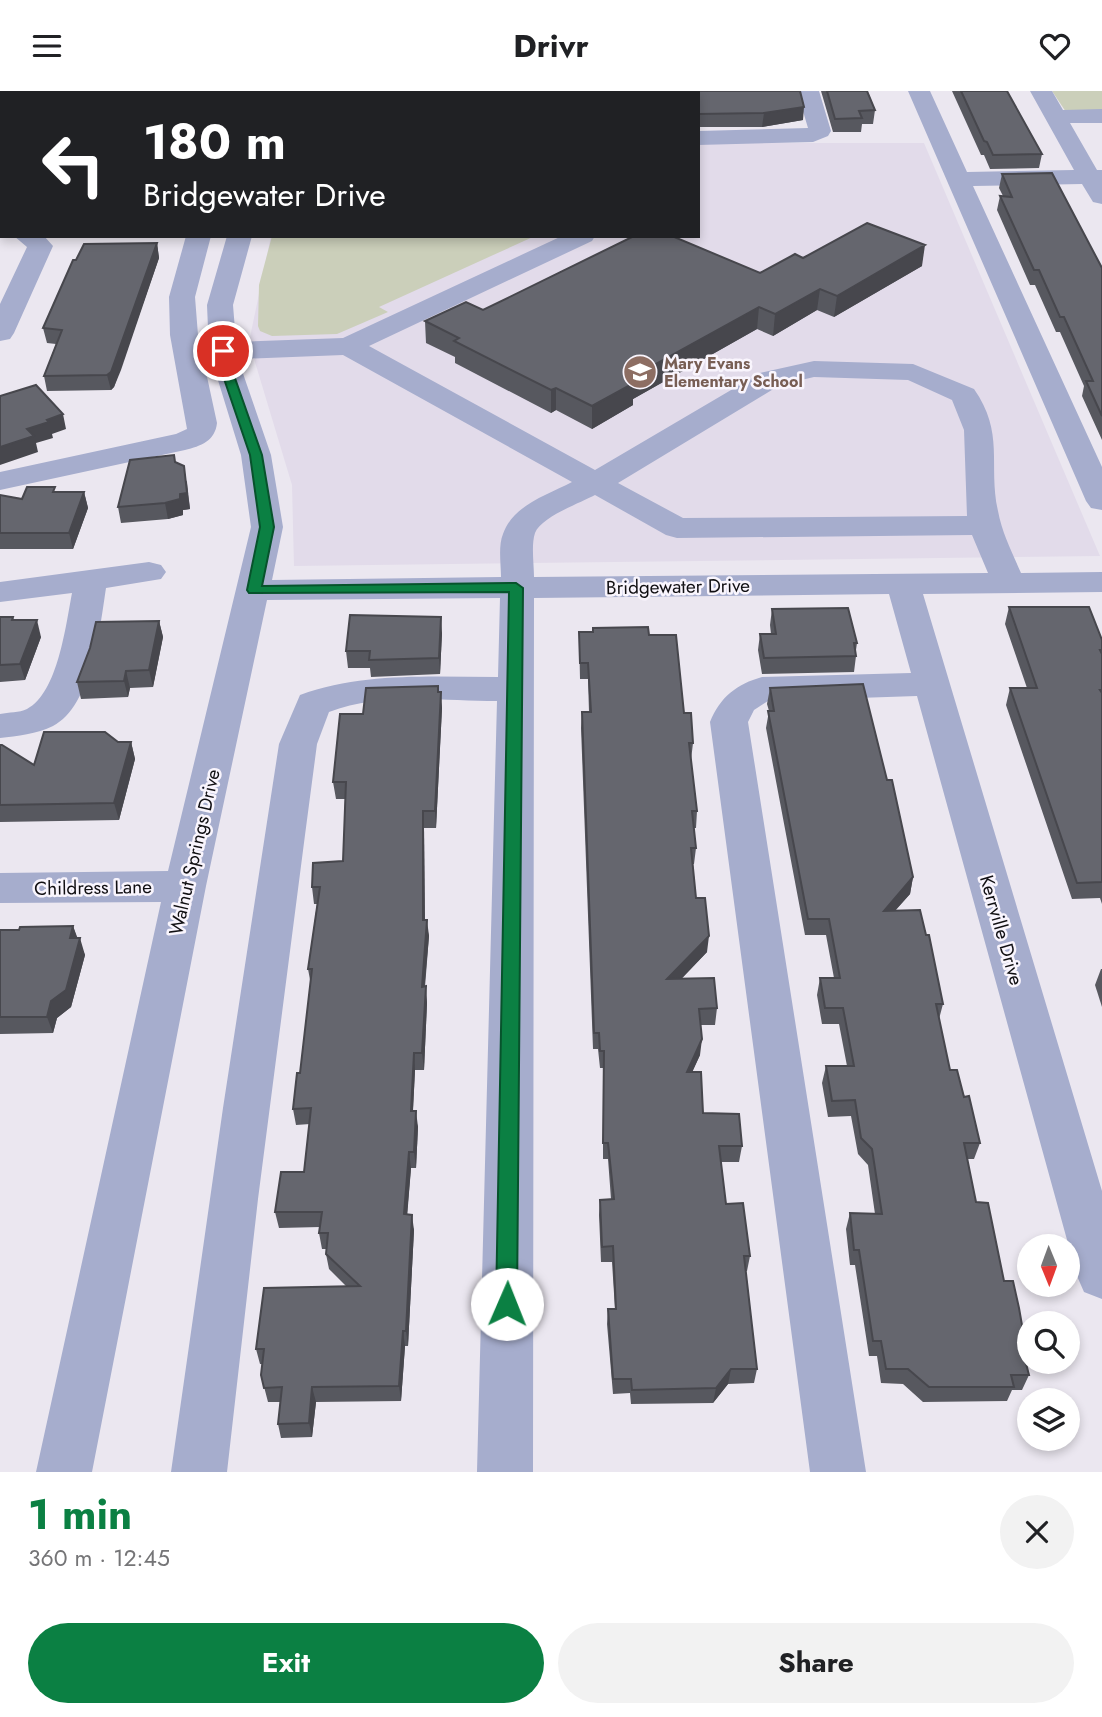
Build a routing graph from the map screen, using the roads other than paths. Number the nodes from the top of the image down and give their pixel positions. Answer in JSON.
{"nodes":[{"id":1,"x":808,"y":91,"type":"edge"},
{"id":2,"x":919,"y":91,"type":"edge"},
{"id":3,"x":1041,"y":91,"type":"edge"},
{"id":4,"x":1102,"y":116,"type":"edge"},
{"id":5,"x":1055,"y":117,"type":"junction"},
{"id":6,"x":700,"y":138,"type":"edge"},
{"id":7,"x":1096,"y":178,"type":"edge"},
{"id":8,"x":958,"y":179,"type":"junction"},
{"id":9,"x":1102,"y":199,"type":"edge"},
{"id":10,"x":30,"y":238,"type":"edge"},
{"id":11,"x":199,"y":238,"type":"edge"},
{"id":12,"x":239,"y":238,"type":"edge"},
{"id":13,"x":579,"y":238,"type":"edge"},
{"id":14,"x":6,"y":308,"type":"edge"},
{"id":15,"x":0,"y":333,"type":"edge"},
{"id":16,"x":348,"y":346,"type":"junction"},
{"id":17,"x":223,"y":351,"type":"junction"},
{"id":18,"x":0,"y":481,"type":"edge"},
{"id":19,"x":595,"y":483,"type":"junction"},
{"id":20,"x":1102,"y":501,"type":"edge"},
{"id":21,"x":986,"y":525,"type":"junction"},
{"id":22,"x":149,"y":572,"type":"dead end"},
{"id":23,"x":91,"y":580,"type":"junction"},
{"id":24,"x":1102,"y":582,"type":"edge"},
{"id":25,"x":1009,"y":583,"type":"junction"},
{"id":26,"x":903,"y":584,"type":"junction"},
{"id":27,"x":516,"y":588,"type":"junction"},
{"id":28,"x":254,"y":590,"type":"junction"},
{"id":29,"x":0,"y":592,"type":"edge"},
{"id":30,"x":931,"y":684,"type":"junction"},
{"id":31,"x":515,"y":689,"type":"junction"},
{"id":32,"x":0,"y":726,"type":"edge"},
{"id":33,"x":185,"y":886,"type":"junction"},
{"id":34,"x":0,"y":888,"type":"edge"},
{"id":35,"x":1102,"y":1276,"type":"edge"},
{"id":36,"x":64,"y":1472,"type":"edge"},
{"id":37,"x":198,"y":1472,"type":"edge"},
{"id":38,"x":505,"y":1472,"type":"edge"},
{"id":39,"x":838,"y":1472,"type":"edge"}],
"edges":[{"from":1,"to":6,"type":"street"},
{"from":2,"to":8,"type":"street"},
{"from":3,"to":5,"type":"street"},
{"from":4,"to":5,"type":"street"},
{"from":5,"to":7,"type":"street"},
{"from":7,"to":8,"type":"street"},
{"from":7,"to":9,"type":"street"},
{"from":8,"to":20,"type":"street"},
{"from":10,"to":14,"type":"street"},
{"from":11,"to":18,"type":"street"},
{"from":12,"to":17,"type":"street","name":"Walnut Springs Drive"},
{"from":13,"to":16,"type":"street"},
{"from":14,"to":15,"type":"street"},
{"from":16,"to":17,"type":"street"},
{"from":16,"to":19,"type":"street"},
{"from":17,"to":28,"type":"street","name":"Walnut Springs Drive"},
{"from":19,"to":21,"type":"street"},
{"from":19,"to":21,"type":"street"},
{"from":19,"to":27,"type":"street"},
{"from":21,"to":25,"type":"street"},
{"from":22,"to":23,"type":"street"},
{"from":23,"to":29,"type":"street"},
{"from":23,"to":32,"type":"street"},
{"from":24,"to":25,"type":"street","name":"Bridgewater Drive"},
{"from":25,"to":26,"type":"street","name":"Bridgewater Drive"},
{"from":26,"to":27,"type":"street","name":"Bridgewater Drive"},
{"from":26,"to":30,"type":"street","name":"Kerrville Drive"},
{"from":27,"to":28,"type":"street","name":"Bridgewater Drive"},
{"from":27,"to":31,"type":"street"},
{"from":28,"to":33,"type":"street","name":"Walnut Springs Drive"},
{"from":30,"to":35,"type":"street","name":"Kerrville Drive"},
{"from":30,"to":39,"type":"street"},
{"from":31,"to":37,"type":"street"},
{"from":31,"to":38,"type":"street"},
{"from":33,"to":34,"type":"street","name":"Childress Lane"},
{"from":33,"to":36,"type":"street","name":"Walnut Springs Drive"}]}
